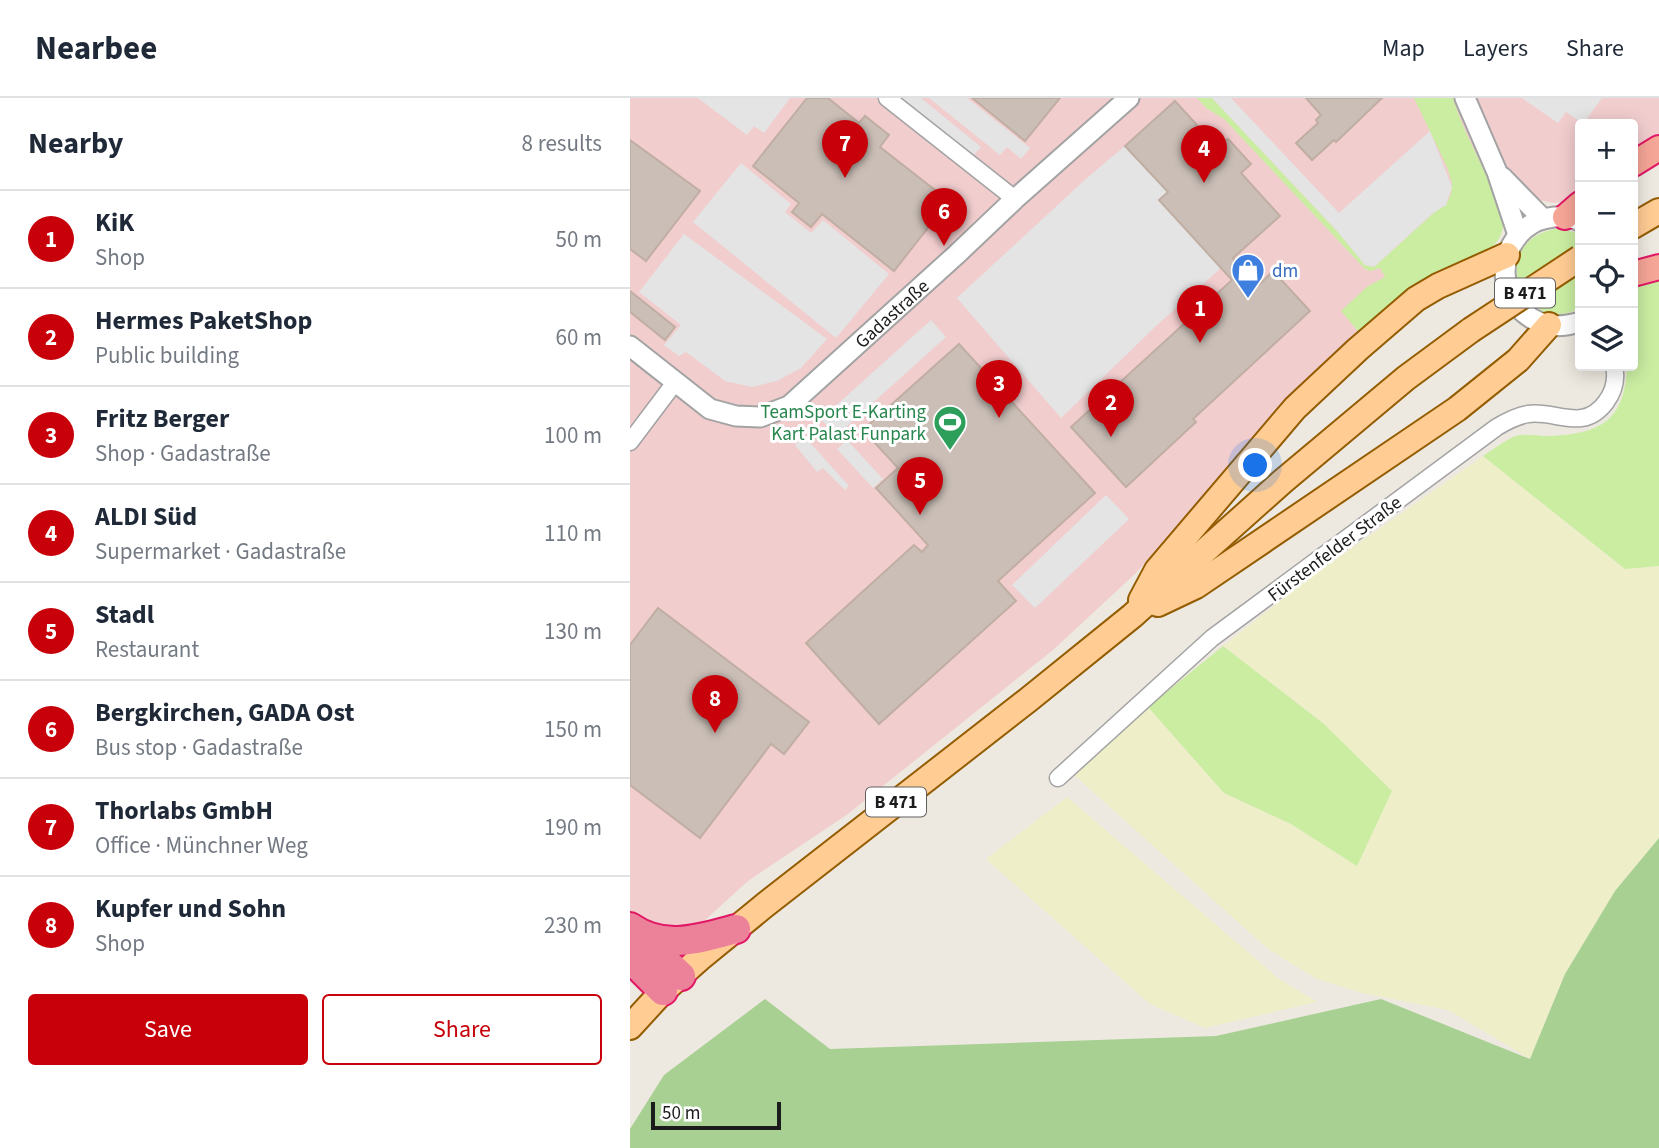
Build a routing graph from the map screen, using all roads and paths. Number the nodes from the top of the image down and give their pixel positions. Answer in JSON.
{"nodes":[{"id":1,"x":887,"y":98,"type":"edge"},
{"id":2,"x":1129,"y":98,"type":"edge"},
{"id":3,"x":1465,"y":98,"type":"edge"},
{"id":4,"x":1659,"y":148,"type":"edge"},
{"id":5,"x":1638,"y":161,"type":"edge"},
{"id":6,"x":1497,"y":172,"type":"junction"},
{"id":7,"x":1015,"y":199,"type":"junction"},
{"id":8,"x":1567,"y":215,"type":"edge"},
{"id":9,"x":1513,"y":245,"type":"junction"},
{"id":10,"x":1575,"y":261,"type":"edge"},
{"id":11,"x":1659,"y":267,"type":"edge"},
{"id":12,"x":1638,"y":273,"type":"edge"},
{"id":13,"x":1575,"y":323,"type":"edge"},
{"id":14,"x":1549,"y":325,"type":"junction"},
{"id":15,"x":630,"y":346,"type":"edge"},
{"id":16,"x":1615,"y":371,"type":"edge"},
{"id":17,"x":676,"y":381,"type":"junction"},
{"id":18,"x":630,"y":442,"type":"edge"},
{"id":19,"x":1132,"y":616,"type":"junction"},
{"id":20,"x":1058,"y":778,"type":"dead end"},
{"id":21,"x":630,"y":928,"type":"edge"},
{"id":22,"x":736,"y":929,"type":"junction"},
{"id":23,"x":630,"y":958,"type":"edge"},
{"id":24,"x":672,"y":984,"type":"junction"},
{"id":25,"x":630,"y":1027,"type":"edge"}],
"edges":[{"from":1,"to":7,"type":"street"},
{"from":2,"to":7,"type":"street","name":"Gadastraße"},
{"from":3,"to":6,"type":"street"},
{"from":4,"to":5,"type":"highway"},
{"from":6,"to":8,"type":"street"},
{"from":6,"to":9,"type":"street"},
{"from":7,"to":17,"type":"street","name":"Gadastraße"},
{"from":8,"to":9,"type":"street"},
{"from":9,"to":14,"type":"street"},
{"from":9,"to":19,"type":"main road"},
{"from":10,"to":19,"type":"main road","number":"B 471","bridge":true},
{"from":11,"to":12,"type":"highway"},
{"from":13,"to":14,"type":"street"},
{"from":14,"to":19,"type":"main road"},
{"from":15,"to":17,"type":"street","name":"Gadastraße"},
{"from":16,"to":20,"type":"street","name":"Fürstenfelder Straße"},
{"from":17,"to":18,"type":"street"},
{"from":19,"to":22,"type":"main road","number":"B 471"},
{"from":21,"to":22,"type":"highway"},
{"from":21,"to":24,"type":"highway"},
{"from":22,"to":24,"type":"main road","number":"B 471"},
{"from":23,"to":24,"type":"highway"},
{"from":24,"to":25,"type":"main road","number":"B 471"}]}
